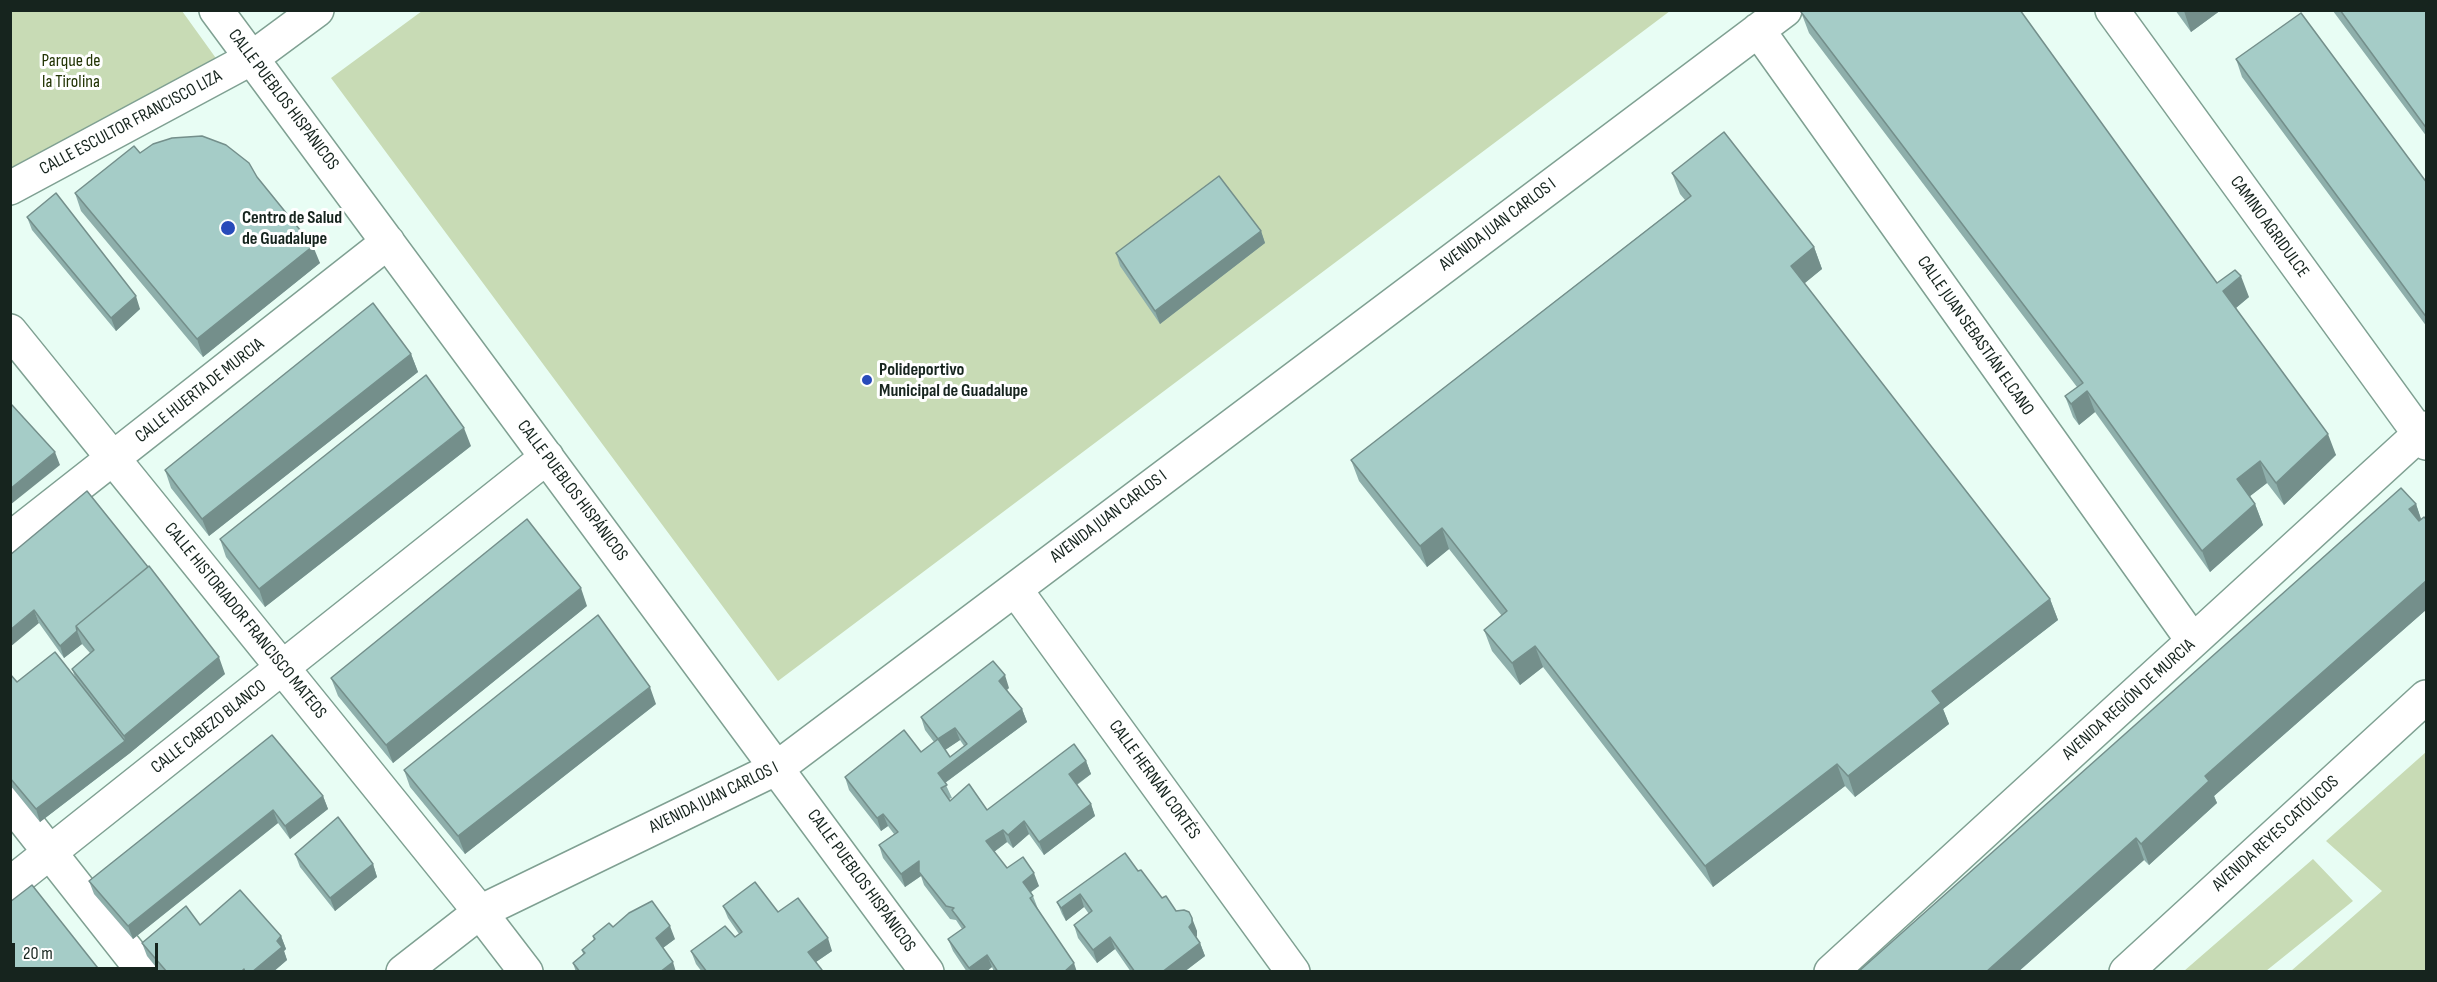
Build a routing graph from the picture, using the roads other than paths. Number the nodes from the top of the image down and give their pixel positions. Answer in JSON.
{"nodes":[{"id":1,"x":216,"y":10,"type":"edge"},
{"id":2,"x":317,"y":10,"type":"edge"},
{"id":3,"x":1785,"y":10,"type":"edge"},
{"id":4,"x":2112,"y":10,"type":"edge"},
{"id":5,"x":1758,"y":30,"type":"junction"},
{"id":6,"x":252,"y":58,"type":"junction"},
{"id":7,"x":10,"y":188,"type":"edge"},
{"id":8,"x":388,"y":242,"type":"junction"},
{"id":9,"x":10,"y":331,"type":"edge"},
{"id":10,"x":2424,"y":435,"type":"edge"},
{"id":11,"x":547,"y":457,"type":"junction"},
{"id":12,"x":114,"y":459,"type":"junction"},
{"id":13,"x":10,"y":539,"type":"edge"},
{"id":14,"x":1015,"y":589,"type":"junction"},
{"id":15,"x":2193,"y":641,"type":"junction"},
{"id":16,"x":282,"y":668,"type":"junction"},
{"id":17,"x":2427,"y":697,"type":"edge"},
{"id":18,"x":777,"y":768,"type":"junction"},
{"id":19,"x":10,"y":802,"type":"edge"},
{"id":20,"x":50,"y":852,"type":"junction"},
{"id":21,"x":10,"y":884,"type":"edge"},
{"id":22,"x":480,"y":912,"type":"junction"},
{"id":23,"x":144,"y":972,"type":"edge"},
{"id":24,"x":403,"y":972,"type":"edge"},
{"id":25,"x":526,"y":972,"type":"edge"},
{"id":26,"x":927,"y":972,"type":"edge"},
{"id":27,"x":1293,"y":972,"type":"edge"},
{"id":28,"x":1831,"y":972,"type":"edge"},
{"id":29,"x":2126,"y":972,"type":"edge"}],
"edges":[{"from":1,"to":6,"type":"street","name":"CALLE PUEBLOS HISPÁNICOS"},
{"from":2,"to":6,"type":"street","name":"CALLE ESCULTOR FRANCISCO LIZA"},
{"from":3,"to":5,"type":"street","name":"AVENIDA JUAN CARLOS I"},
{"from":4,"to":10,"type":"street","name":"CAMINO AGRIDULCE"},
{"from":5,"to":14,"type":"street","name":"AVENIDA JUAN CARLOS I"},
{"from":5,"to":15,"type":"street","name":"CALLE JUAN SEBASTIÁN ELCANO"},
{"from":6,"to":7,"type":"street","name":"CALLE ESCULTOR FRANCISCO LIZA"},
{"from":6,"to":8,"type":"street","name":"CALLE PUEBLOS HISPÁNICOS"},
{"from":8,"to":11,"type":"street","name":"CALLE PUEBLOS HISPÁNICOS"},
{"from":8,"to":12,"type":"street","name":"CALLE HUERTA DE MURCIA"},
{"from":9,"to":12,"type":"street","name":"CALLE HISTORIADOR FRANCISCO MATEOS"},
{"from":10,"to":15,"type":"street","name":"AVENIDA REGIÓN DE MURCIA"},
{"from":11,"to":16,"type":"street","name":"CALLE CABEZO BLANCO"},
{"from":11,"to":18,"type":"street","name":"CALLE PUEBLOS HISPÁNICOS"},
{"from":12,"to":13,"type":"street","name":"CALLE HUERTA DE MURCIA"},
{"from":12,"to":16,"type":"street","name":"CALLE HISTORIADOR FRANCISCO MATEOS"},
{"from":14,"to":18,"type":"street","name":"AVENIDA JUAN CARLOS I"},
{"from":14,"to":27,"type":"street","name":"CALLE HERNÁN CORTÉS"},
{"from":15,"to":28,"type":"street","name":"AVENIDA REGIÓN DE MURCIA"},
{"from":16,"to":20,"type":"street","name":"CALLE CABEZO BLANCO"},
{"from":16,"to":22,"type":"street","name":"CALLE HISTORIADOR FRANCISCO MATEOS"},
{"from":17,"to":29,"type":"street","name":"AVENIDA REYES CATÓLICOS"},
{"from":18,"to":22,"type":"street","name":"AVENIDA JUAN CARLOS I"},
{"from":18,"to":26,"type":"street","name":"CALLE PUEBLOS HISPÁNICOS"},
{"from":19,"to":20,"type":"street"},
{"from":20,"to":21,"type":"street","name":"CALLE CABEZO BLANCO"},
{"from":20,"to":23,"type":"street"},
{"from":22,"to":24,"type":"street","name":"AVENIDA JUAN CARLOS I"},
{"from":22,"to":25,"type":"street","name":"CALLE HISTORIADOR FRANCISCO MATEOS"}]}
